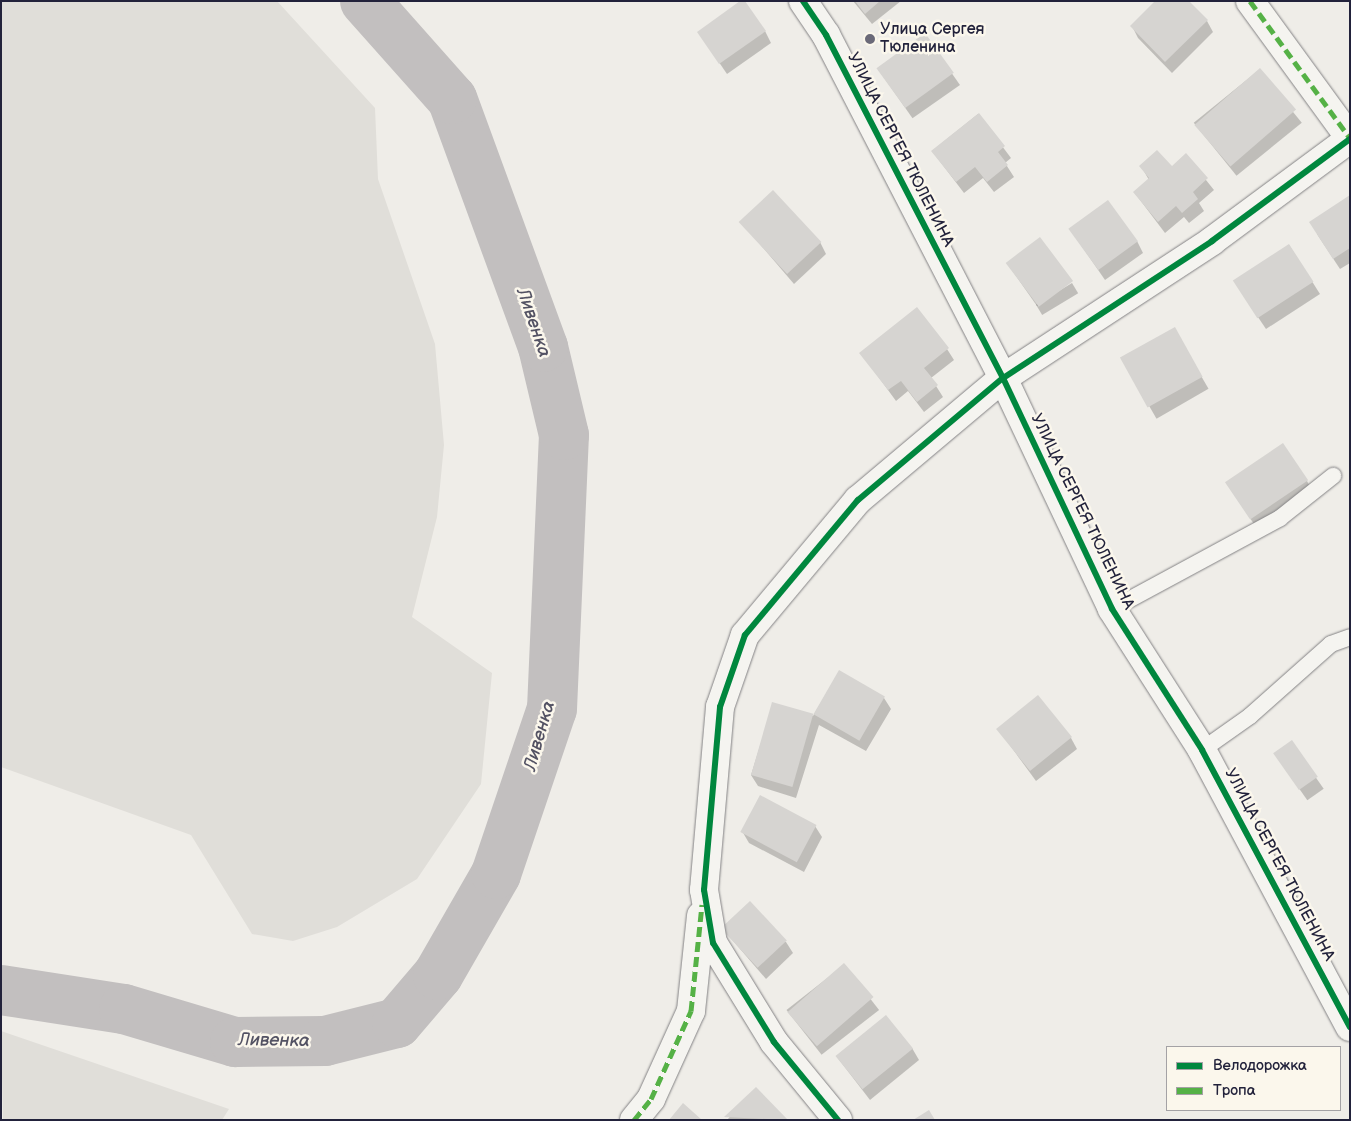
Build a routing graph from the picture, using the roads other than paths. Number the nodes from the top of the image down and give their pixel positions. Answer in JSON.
{"nodes":[{"id":1,"x":802,"y":1,"type":"edge"},
{"id":2,"x":1250,"y":1,"type":"edge"},
{"id":3,"x":1350,"y":139,"type":"edge"},
{"id":4,"x":1003,"y":378,"type":"junction"},
{"id":5,"x":1333,"y":476,"type":"dead end"},
{"id":6,"x":1112,"y":608,"type":"junction"},
{"id":7,"x":1350,"y":637,"type":"edge"},
{"id":8,"x":1202,"y":750,"type":"junction"},
{"id":9,"x":704,"y":890,"type":"junction"},
{"id":10,"x":1350,"y":1027,"type":"edge"},
{"id":11,"x":634,"y":1120,"type":"edge"},
{"id":12,"x":838,"y":1120,"type":"edge"}],
"edges":[{"from":1,"to":4,"type":"street","name":"УЛИЦА СЕРГЕЯ ТЮЛЕНИНА"},
{"from":2,"to":3,"type":"street"},
{"from":3,"to":4,"type":"street"},
{"from":4,"to":6,"type":"street","name":"УЛИЦА СЕРГЕЯ ТЮЛЕНИНА"},
{"from":4,"to":9,"type":"street"},
{"from":5,"to":6,"type":"lane"},
{"from":6,"to":8,"type":"street","name":"УЛИЦА СЕРГЕЯ ТЮЛЕНИНА"},
{"from":7,"to":8,"type":"lane"},
{"from":8,"to":10,"type":"street","name":"УЛИЦА СЕРГЕЯ ТЮЛЕНИНА"},
{"from":9,"to":11,"type":"street"},
{"from":9,"to":12,"type":"street"}]}
